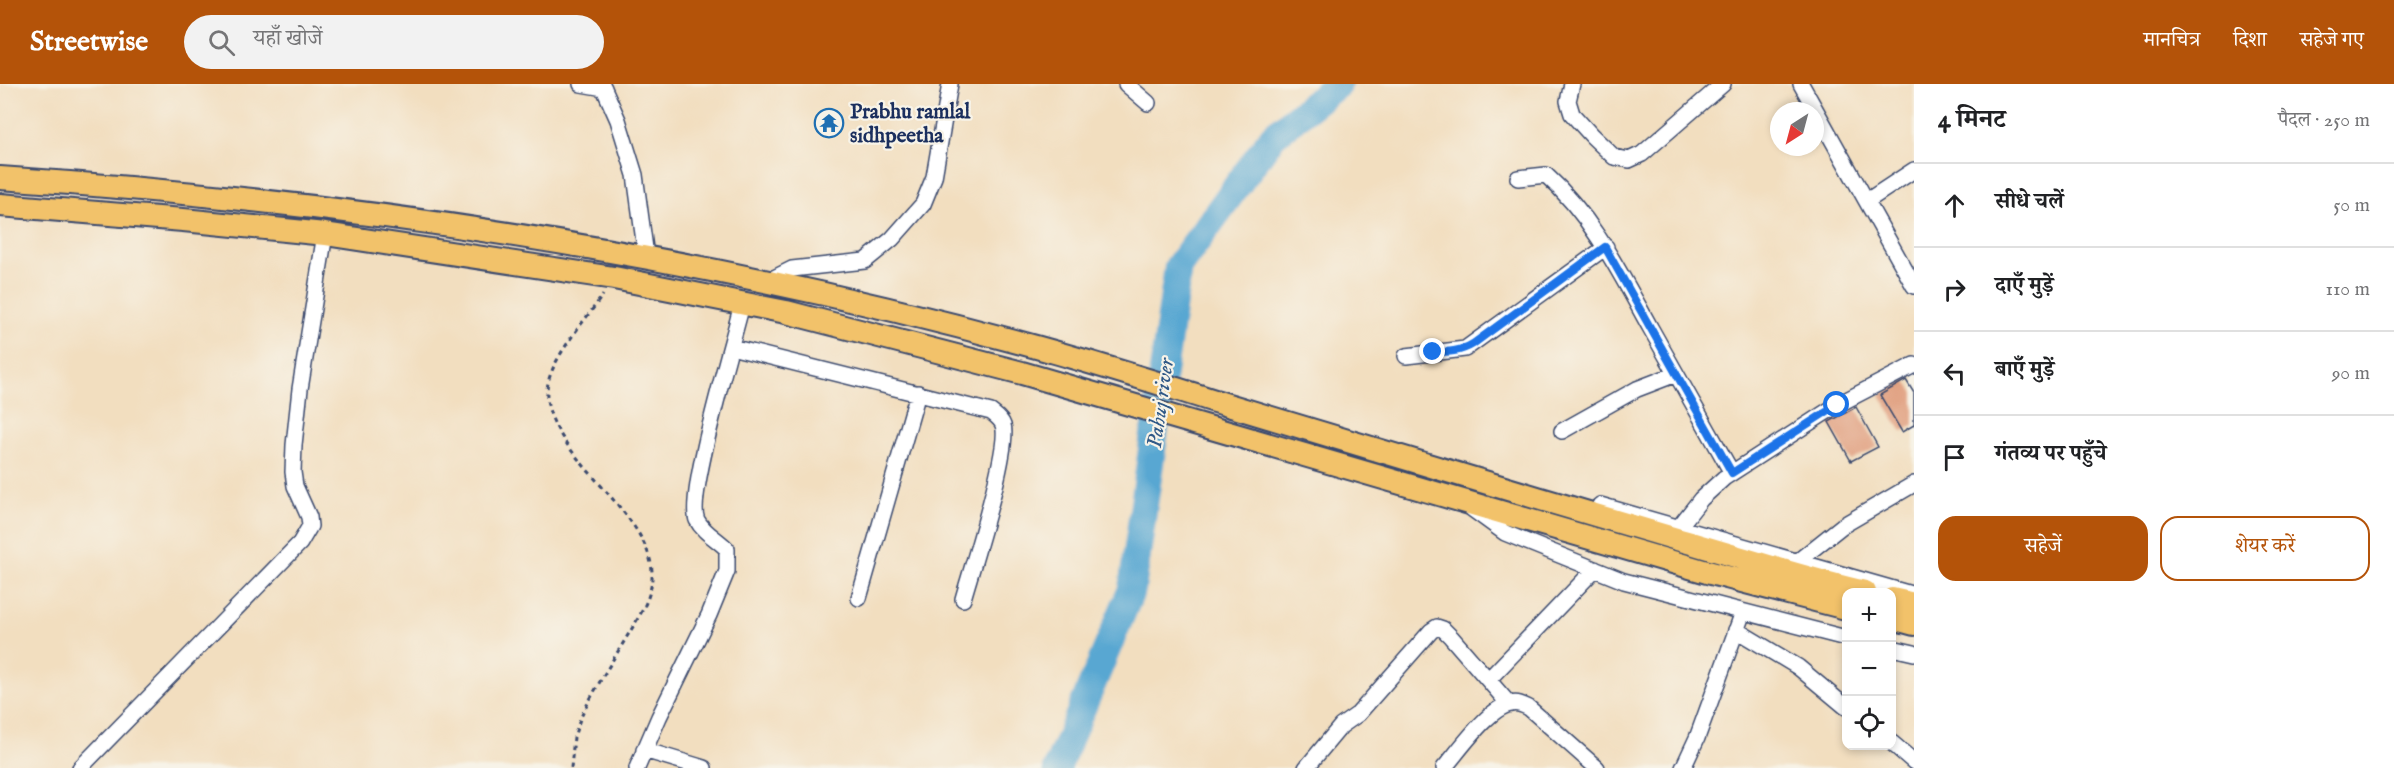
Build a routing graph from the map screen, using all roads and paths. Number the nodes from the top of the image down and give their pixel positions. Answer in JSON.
{"nodes":[{"id":1,"x":581,"y":84,"type":"edge"},
{"id":2,"x":950,"y":84,"type":"edge"},
{"id":3,"x":1126,"y":84,"type":"edge"},
{"id":4,"x":1572,"y":84,"type":"edge"},
{"id":5,"x":1722,"y":84,"type":"edge"},
{"id":6,"x":1801,"y":84,"type":"edge"},
{"id":7,"x":603,"y":86,"type":"edge"},
{"id":8,"x":1149,"y":103,"type":"dead end"},
{"id":9,"x":1914,"y":170,"type":"edge"},
{"id":10,"x":0,"y":178,"type":"edge"},
{"id":11,"x":1518,"y":178,"type":"dead end"},
{"id":12,"x":1867,"y":201,"type":"junction"},
{"id":13,"x":0,"y":206,"type":"edge"},
{"id":14,"x":325,"y":234,"type":"junction"},
{"id":15,"x":1605,"y":247,"type":"junction"},
{"id":16,"x":646,"y":256,"type":"junction"},
{"id":17,"x":614,"y":278,"type":"junction"},
{"id":18,"x":766,"y":282,"type":"junction"},
{"id":19,"x":1914,"y":286,"type":"edge"},
{"id":20,"x":742,"y":304,"type":"junction"},
{"id":21,"x":732,"y":347,"type":"junction"},
{"id":22,"x":1406,"y":356,"type":"dead end"},
{"id":23,"x":1914,"y":365,"type":"edge"},
{"id":24,"x":1676,"y":374,"type":"junction"},
{"id":25,"x":918,"y":393,"type":"junction"},
{"id":26,"x":1562,"y":431,"type":"dead end"},
{"id":27,"x":1732,"y":473,"type":"junction"},
{"id":28,"x":1914,"y":484,"type":"edge"},
{"id":29,"x":1496,"y":487,"type":"junction"},
{"id":30,"x":1539,"y":499,"type":"junction"},
{"id":31,"x":1464,"y":503,"type":"junction"},
{"id":32,"x":1531,"y":521,"type":"junction"},
{"id":33,"x":1679,"y":527,"type":"junction"},
{"id":34,"x":1798,"y":561,"type":"junction"},
{"id":35,"x":1595,"y":569,"type":"junction"},
{"id":36,"x":1851,"y":588,"type":"edge"},
{"id":37,"x":1914,"y":595,"type":"edge"},
{"id":38,"x":859,"y":598,"type":"dead end"},
{"id":39,"x":963,"y":599,"type":"dead end"},
{"id":40,"x":1896,"y":600,"type":"edge"},
{"id":41,"x":1914,"y":604,"type":"edge"},
{"id":42,"x":1842,"y":607,"type":"edge"},
{"id":43,"x":1743,"y":612,"type":"junction"},
{"id":44,"x":1896,"y":619,"type":"edge"},
{"id":45,"x":1914,"y":624,"type":"edge"},
{"id":46,"x":1736,"y":630,"type":"junction"},
{"id":47,"x":1842,"y":637,"type":"edge"},
{"id":48,"x":1896,"y":649,"type":"edge"},
{"id":49,"x":1914,"y":653,"type":"edge"},
{"id":50,"x":1489,"y":679,"type":"junction"},
{"id":51,"x":1509,"y":704,"type":"junction"},
{"id":52,"x":1842,"y":704,"type":"edge"},
{"id":53,"x":1896,"y":746,"type":"edge"},
{"id":54,"x":644,"y":750,"type":"junction"},
{"id":55,"x":1914,"y":762,"type":"edge"},
{"id":56,"x":1594,"y":767,"type":"edge"},
{"id":57,"x":80,"y":768,"type":"edge"},
{"id":58,"x":571,"y":768,"type":"edge"},
{"id":59,"x":637,"y":768,"type":"edge"},
{"id":60,"x":704,"y":768,"type":"edge"},
{"id":61,"x":1306,"y":768,"type":"edge"},
{"id":62,"x":1444,"y":768,"type":"edge"},
{"id":63,"x":1683,"y":768,"type":"edge"}],
"edges":[{"from":1,"to":7,"type":"street"},
{"from":2,"to":18,"type":"street"},
{"from":3,"to":8,"type":"street"},
{"from":4,"to":5,"type":"street"},
{"from":6,"to":12,"type":"street"},
{"from":7,"to":16,"type":"street"},
{"from":9,"to":12,"type":"street"},
{"from":10,"to":16,"type":"highway"},
{"from":11,"to":15,"type":"street"},
{"from":12,"to":19,"type":"street"},
{"from":13,"to":14,"type":"highway"},
{"from":14,"to":17,"type":"highway"},
{"from":14,"to":57,"type":"street"},
{"from":15,"to":22,"type":"street"},
{"from":15,"to":24,"type":"street"},
{"from":16,"to":18,"type":"highway"},
{"from":17,"to":20,"type":"highway"},
{"from":17,"to":58,"type":"path"},
{"from":18,"to":29,"type":"highway"},
{"from":20,"to":21,"type":"street"},
{"from":20,"to":31,"type":"highway"},
{"from":21,"to":25,"type":"street"},
{"from":21,"to":54,"type":"street"},
{"from":23,"to":27,"type":"street"},
{"from":24,"to":26,"type":"street"},
{"from":24,"to":27,"type":"street"},
{"from":25,"to":38,"type":"street"},
{"from":25,"to":39,"type":"street"},
{"from":27,"to":33,"type":"street"},
{"from":28,"to":34,"type":"street"},
{"from":29,"to":30,"type":"highway"},
{"from":29,"to":33,"type":"street"},
{"from":30,"to":32,"type":"highway"},
{"from":30,"to":36,"type":"highway"},
{"from":31,"to":32,"type":"highway"},
{"from":31,"to":35,"type":"street"},
{"from":32,"to":42,"type":"highway"},
{"from":33,"to":34,"type":"street"},
{"from":34,"to":37,"type":"street"},
{"from":35,"to":43,"type":"street"},
{"from":35,"to":50,"type":"street"},
{"from":40,"to":41,"type":"highway"},
{"from":43,"to":46,"type":"street"},
{"from":43,"to":47,"type":"street"},
{"from":44,"to":45,"type":"highway"},
{"from":46,"to":52,"type":"street"},
{"from":46,"to":63,"type":"street"},
{"from":48,"to":49,"type":"street"},
{"from":50,"to":51,"type":"street"},
{"from":50,"to":61,"type":"street"},
{"from":51,"to":56,"type":"street"},
{"from":51,"to":62,"type":"street"},
{"from":53,"to":55,"type":"street"},
{"from":54,"to":59,"type":"street"},
{"from":54,"to":60,"type":"street"}]}
